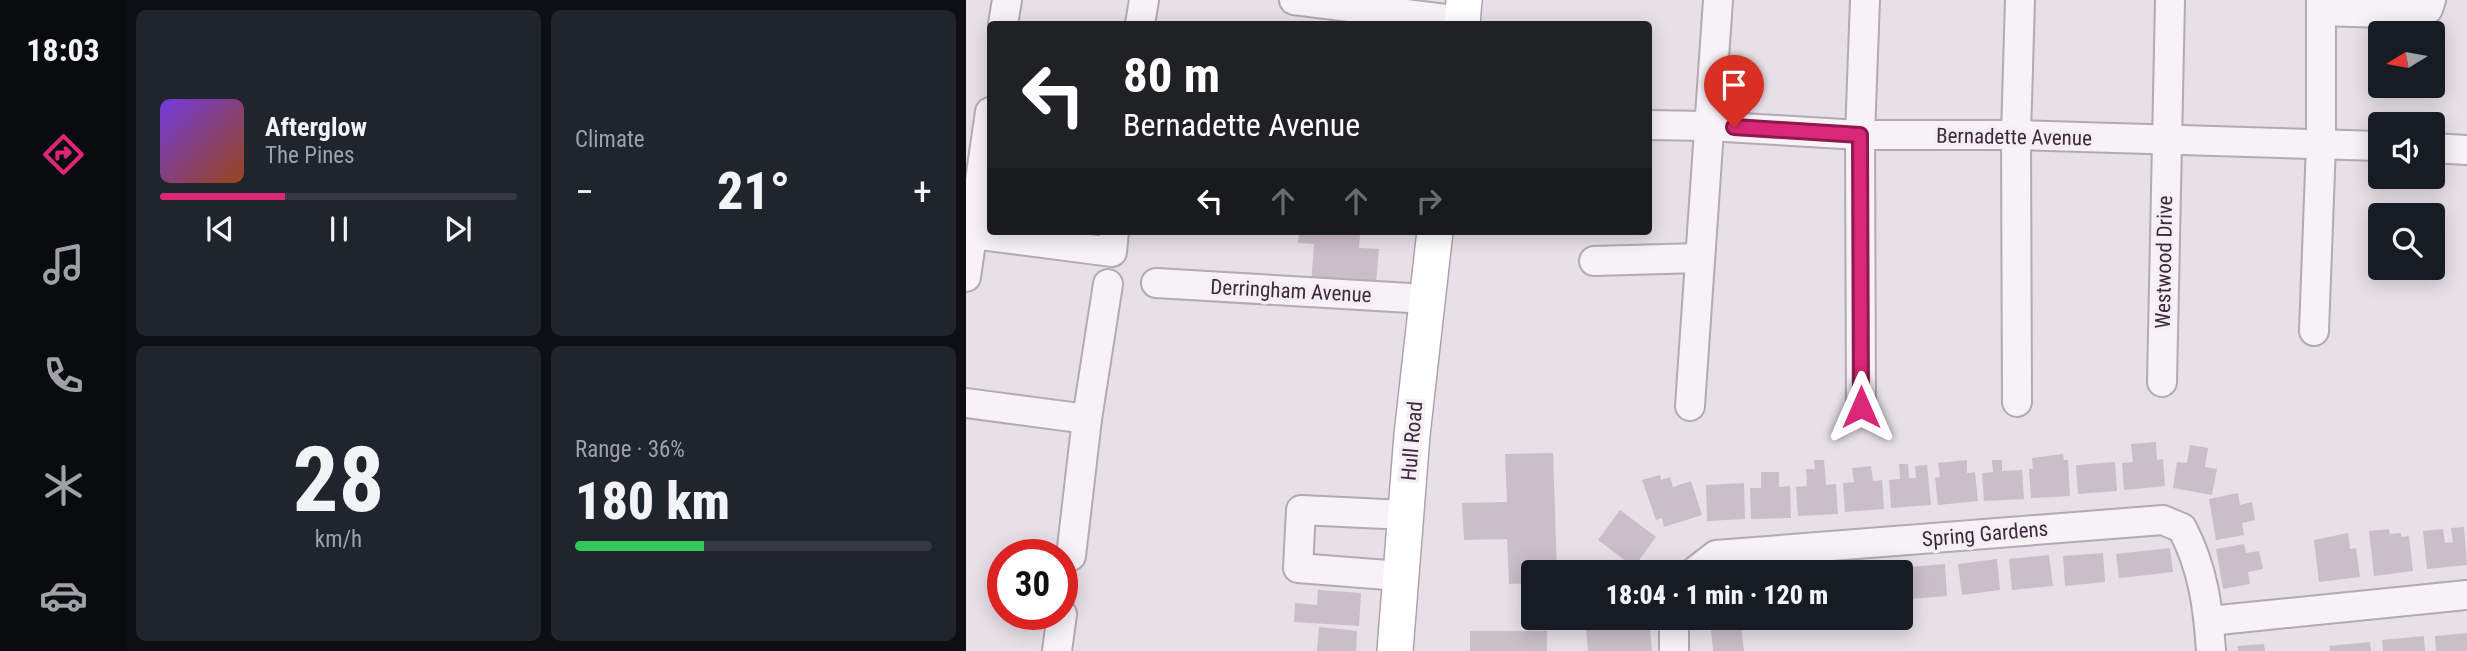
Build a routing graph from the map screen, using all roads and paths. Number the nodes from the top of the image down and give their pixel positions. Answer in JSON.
{"nodes":[{"id":1,"x":1007,"y":0,"type":"edge"},
{"id":2,"x":1144,"y":0,"type":"edge"},
{"id":3,"x":1294,"y":0,"type":"edge"},
{"id":4,"x":1718,"y":0,"type":"edge"},
{"id":5,"x":1865,"y":0,"type":"edge"},
{"id":6,"x":2020,"y":0,"type":"edge"},
{"id":7,"x":2171,"y":0,"type":"edge"},
{"id":8,"x":2431,"y":0,"type":"edge"},
{"id":9,"x":2321,"y":5,"type":"edge"},
{"id":10,"x":1462,"y":15,"type":"edge"},
{"id":11,"x":1004,"y":21,"type":"edge"},
{"id":12,"x":1140,"y":21,"type":"edge"},
{"id":13,"x":1652,"y":125,"type":"edge"},
{"id":14,"x":1708,"y":126,"type":"junction"},
{"id":15,"x":987,"y":134,"type":"edge"},
{"id":16,"x":1860,"y":135,"type":"junction"},
{"id":17,"x":2016,"y":135,"type":"junction"},
{"id":18,"x":2166,"y":141,"type":"junction"},
{"id":19,"x":2321,"y":145,"type":"junction"},
{"id":20,"x":2368,"y":146,"type":"edge"},
{"id":21,"x":2445,"y":149,"type":"edge"},
{"id":22,"x":2467,"y":150,"type":"edge"},
{"id":23,"x":973,"y":234,"type":"junction"},
{"id":24,"x":1114,"y":235,"type":"edge"},
{"id":25,"x":1435,"y":235,"type":"edge"},
{"id":26,"x":1700,"y":258,"type":"junction"},
{"id":27,"x":1594,"y":261,"type":"dead end"},
{"id":28,"x":966,"y":277,"type":"edge"},
{"id":29,"x":1156,"y":283,"type":"dead end"},
{"id":30,"x":1108,"y":284,"type":"dead end"},
{"id":31,"x":1427,"y":299,"type":"junction"},
{"id":32,"x":2314,"y":331,"type":"dead end"},
{"id":33,"x":2162,"y":382,"type":"dead end"},
{"id":34,"x":2017,"y":402,"type":"dead end"},
{"id":35,"x":966,"y":403,"type":"edge"},
{"id":36,"x":1690,"y":406,"type":"dead end"},
{"id":37,"x":1861,"y":407,"type":"dead end"},
{"id":38,"x":1087,"y":419,"type":"junction"},
{"id":39,"x":1405,"y":514,"type":"junction"},
{"id":40,"x":1073,"y":539,"type":"edge"},
{"id":41,"x":1710,"y":560,"type":"edge"},
{"id":42,"x":1400,"y":576,"type":"junction"},
{"id":43,"x":2467,"y":595,"type":"edge"},
{"id":44,"x":2209,"y":621,"type":"junction"},
{"id":45,"x":1060,"y":630,"type":"edge"},
{"id":46,"x":1674,"y":630,"type":"edge"},
{"id":47,"x":1057,"y":651,"type":"edge"},
{"id":48,"x":1395,"y":651,"type":"edge"},
{"id":49,"x":1674,"y":651,"type":"edge"},
{"id":50,"x":2211,"y":651,"type":"edge"}],
"edges":[{"from":1,"to":11,"type":"street"},
{"from":2,"to":12,"type":"street"},
{"from":3,"to":10,"type":"street"},
{"from":4,"to":14,"type":"street"},
{"from":5,"to":16,"type":"street"},
{"from":6,"to":17,"type":"street"},
{"from":7,"to":18,"type":"street","name":"Westwood Drive"},
{"from":8,"to":9,"type":"street"},
{"from":9,"to":19,"type":"street"},
{"from":13,"to":14,"type":"street","name":"Bernadette Avenue"},
{"from":14,"to":16,"type":"street","name":"Bernadette Avenue"},
{"from":14,"to":26,"type":"street"},
{"from":15,"to":23,"type":"street"},
{"from":16,"to":17,"type":"street","name":"Bernadette Avenue"},
{"from":16,"to":37,"type":"street"},
{"from":17,"to":18,"type":"street","name":"Bernadette Avenue"},
{"from":17,"to":34,"type":"street"},
{"from":18,"to":19,"type":"street","name":"Bernadette Avenue"},
{"from":18,"to":33,"type":"street","name":"Westwood Drive"},
{"from":19,"to":20,"type":"street","name":"Bernadette Avenue"},
{"from":19,"to":32,"type":"street"},
{"from":21,"to":22,"type":"street"},
{"from":23,"to":24,"type":"street"},
{"from":23,"to":28,"type":"street"},
{"from":25,"to":31,"type":"main road","name":"Hull Road"},
{"from":26,"to":27,"type":"street"},
{"from":26,"to":36,"type":"street"},
{"from":29,"to":31,"type":"street","name":"Derringham Avenue"},
{"from":30,"to":38,"type":"street"},
{"from":31,"to":39,"type":"main road","name":"Hull Road"},
{"from":35,"to":38,"type":"street"},
{"from":38,"to":40,"type":"street"},
{"from":39,"to":42,"type":"main road","name":"Hull Road"},
{"from":39,"to":42,"type":"street"},
{"from":41,"to":44,"type":"street","name":"Spring Gardens"},
{"from":42,"to":48,"type":"main road","name":"Hull Road"},
{"from":43,"to":44,"type":"street"},
{"from":44,"to":50,"type":"street","name":"Spring Gardens"},
{"from":45,"to":47,"type":"street"},
{"from":46,"to":49,"type":"street"}]}
